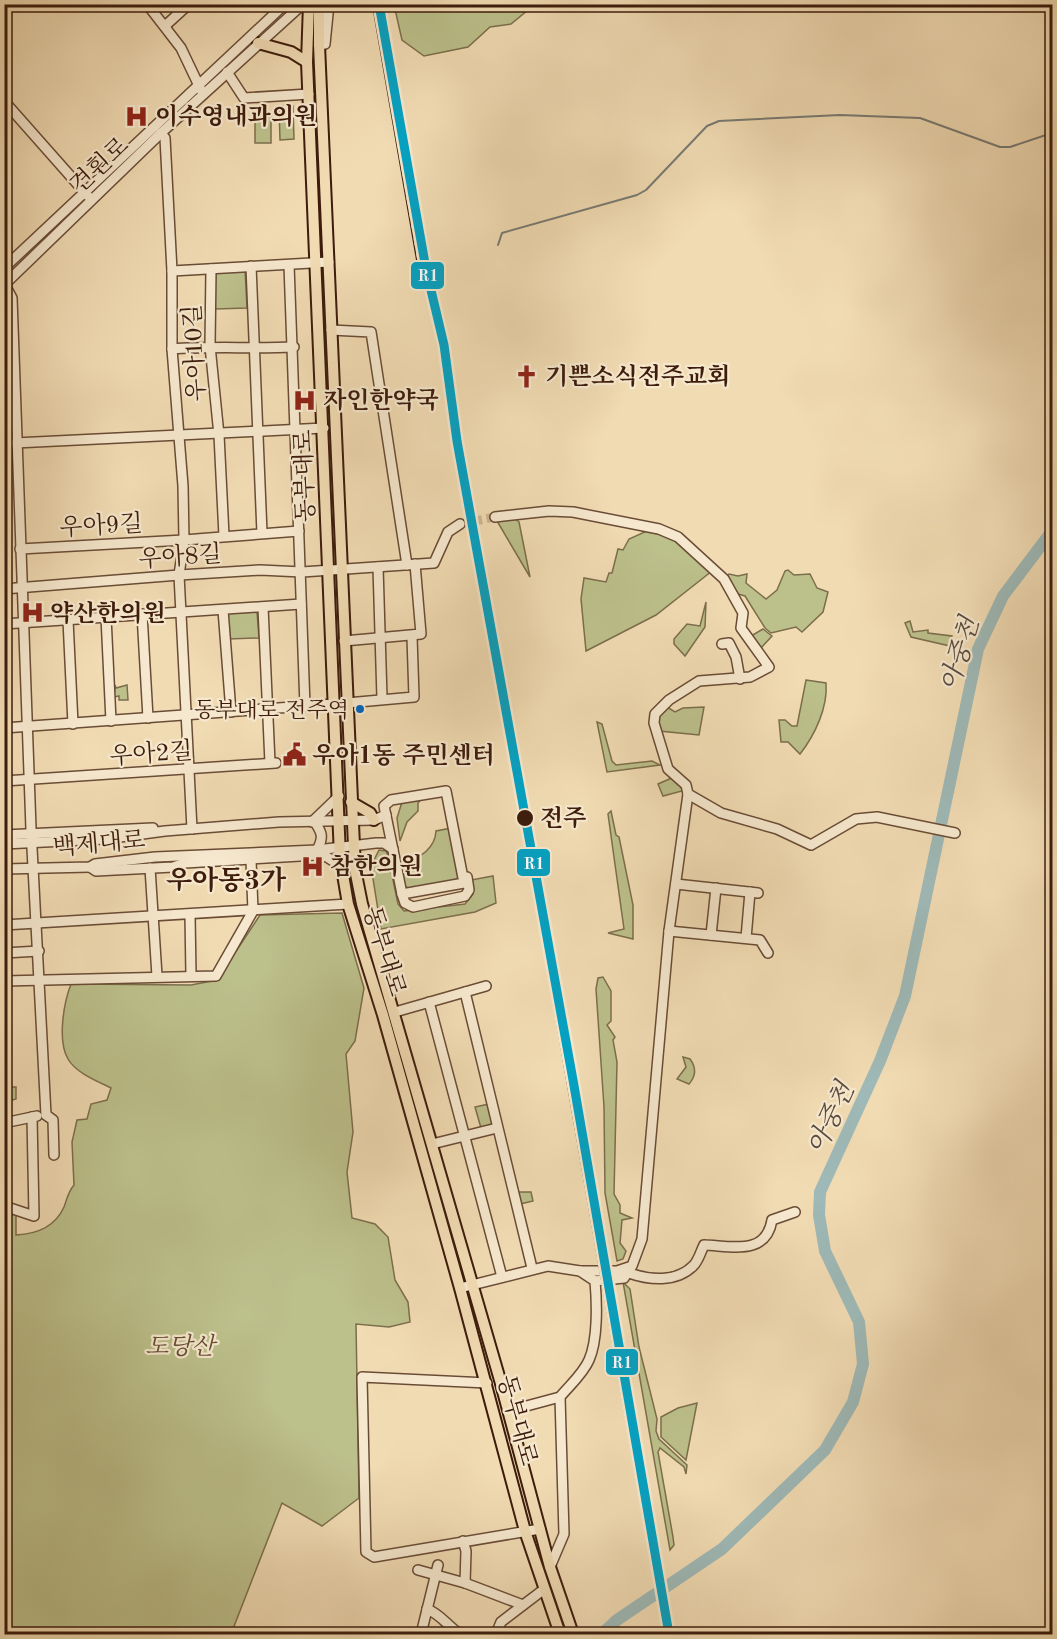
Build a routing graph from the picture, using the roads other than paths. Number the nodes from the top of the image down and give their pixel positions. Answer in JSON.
{"nodes":[{"id":1,"x":147,"y":4,"type":"edge"},
{"id":2,"x":189,"y":4,"type":"edge"},
{"id":3,"x":285,"y":4,"type":"edge"},
{"id":4,"x":303,"y":4,"type":"edge"},
{"id":5,"x":309,"y":4,"type":"edge"},
{"id":6,"x":320,"y":4,"type":"edge"},
{"id":7,"x":329,"y":4,"type":"edge"},
{"id":8,"x":166,"y":26,"type":"junction"},
{"id":9,"x":258,"y":42,"type":"junction"},
{"id":10,"x":319,"y":45,"type":"junction"},
{"id":11,"x":308,"y":62,"type":"junction"},
{"id":12,"x":227,"y":72,"type":"junction"},
{"id":13,"x":201,"y":90,"type":"junction"},
{"id":14,"x":309,"y":94,"type":"junction"},
{"id":15,"x":4,"y":100,"type":"edge"},
{"id":16,"x":161,"y":133,"type":"junction"},
{"id":17,"x":149,"y":146,"type":"junction"},
{"id":18,"x":164,"y":158,"type":"junction"},
{"id":19,"x":84,"y":191,"type":"junction"},
{"id":20,"x":91,"y":200,"type":"junction"},
{"id":21,"x":316,"y":262,"type":"junction"},
{"id":22,"x":329,"y":262,"type":"junction"},
{"id":23,"x":289,"y":265,"type":"junction"},
{"id":24,"x":251,"y":266,"type":"junction"},
{"id":25,"x":4,"y":268,"type":"edge"},
{"id":26,"x":211,"y":269,"type":"junction"},
{"id":27,"x":172,"y":271,"type":"junction"},
{"id":28,"x":5,"y":284,"type":"edge"},
{"id":29,"x":9,"y":314,"type":"edge"},
{"id":30,"x":331,"y":330,"type":"junction"},
{"id":31,"x":210,"y":346,"type":"junction"},
{"id":32,"x":294,"y":347,"type":"junction"},
{"id":33,"x":172,"y":349,"type":"junction"},
{"id":34,"x":255,"y":349,"type":"junction"},
{"id":35,"x":324,"y":428,"type":"junction"},
{"id":36,"x":297,"y":431,"type":"junction"},
{"id":37,"x":257,"y":432,"type":"junction"},
{"id":38,"x":219,"y":435,"type":"junction"},
{"id":39,"x":181,"y":436,"type":"junction"},
{"id":40,"x":15,"y":443,"type":"junction"},
{"id":41,"x":495,"y":518,"type":"tunnel mouth"},
{"id":42,"x":460,"y":524,"type":"tunnel mouth"},
{"id":43,"x":299,"y":531,"type":"junction"},
{"id":44,"x":262,"y":533,"type":"junction"},
{"id":45,"x":224,"y":536,"type":"junction"},
{"id":46,"x":184,"y":540,"type":"junction"},
{"id":47,"x":20,"y":549,"type":"junction"},
{"id":48,"x":411,"y":565,"type":"junction"},
{"id":49,"x":378,"y":567,"type":"junction"},
{"id":50,"x":341,"y":568,"type":"junction"},
{"id":51,"x":329,"y":569,"type":"junction"},
{"id":52,"x":302,"y":572,"type":"junction"},
{"id":53,"x":179,"y":574,"type":"junction"},
{"id":54,"x":22,"y":587,"type":"junction"},
{"id":55,"x":4,"y":589,"type":"edge"},
{"id":56,"x":301,"y":604,"type":"junction"},
{"id":57,"x":263,"y":607,"type":"junction"},
{"id":58,"x":223,"y":610,"type":"junction"},
{"id":59,"x":181,"y":611,"type":"junction"},
{"id":60,"x":142,"y":614,"type":"junction"},
{"id":61,"x":106,"y":617,"type":"junction"},
{"id":62,"x":68,"y":620,"type":"junction"},
{"id":63,"x":25,"y":622,"type":"junction"},
{"id":64,"x":4,"y":624,"type":"edge"},
{"id":65,"x":411,"y":637,"type":"junction"},
{"id":66,"x":381,"y":638,"type":"junction"},
{"id":67,"x":344,"y":641,"type":"junction"},
{"id":68,"x":722,"y":644,"type":"dead end"},
{"id":69,"x":740,"y":679,"type":"junction"},
{"id":70,"x":382,"y":698,"type":"junction"},
{"id":71,"x":346,"y":703,"type":"junction"},
{"id":72,"x":334,"y":704,"type":"junction"},
{"id":73,"x":305,"y":706,"type":"junction"},
{"id":74,"x":268,"y":709,"type":"junction"},
{"id":75,"x":231,"y":712,"type":"junction"},
{"id":76,"x":186,"y":715,"type":"junction"},
{"id":77,"x":148,"y":718,"type":"junction"},
{"id":78,"x":111,"y":721,"type":"junction"},
{"id":79,"x":73,"y":724,"type":"junction"},
{"id":80,"x":27,"y":727,"type":"junction"},
{"id":81,"x":4,"y":728,"type":"edge"},
{"id":82,"x":190,"y":770,"type":"junction"},
{"id":83,"x":29,"y":780,"type":"junction"},
{"id":84,"x":4,"y":781,"type":"edge"},
{"id":85,"x":688,"y":794,"type":"junction"},
{"id":86,"x":339,"y":796,"type":"junction"},
{"id":87,"x":391,"y":800,"type":"junction"},
{"id":88,"x":351,"y":802,"type":"junction"},
{"id":89,"x":386,"y":815,"type":"junction"},
{"id":90,"x":374,"y":820,"type":"junction"},
{"id":91,"x":314,"y":822,"type":"junction"},
{"id":92,"x":340,"y":822,"type":"junction"},
{"id":93,"x":352,"y":822,"type":"junction"},
{"id":94,"x":192,"y":830,"type":"junction"},
{"id":95,"x":953,"y":833,"type":"dead end"},
{"id":96,"x":4,"y":835,"type":"edge"},
{"id":97,"x":31,"y":839,"type":"junction"},
{"id":98,"x":4,"y":844,"type":"edge"},
{"id":99,"x":353,"y":846,"type":"junction"},
{"id":100,"x":340,"y":847,"type":"junction"},
{"id":101,"x":393,"y":849,"type":"junction"},
{"id":102,"x":317,"y":850,"type":"junction"},
{"id":103,"x":277,"y":852,"type":"junction"},
{"id":104,"x":196,"y":856,"type":"junction"},
{"id":105,"x":289,"y":858,"type":"junction"},
{"id":106,"x":266,"y":859,"type":"junction"},
{"id":107,"x":251,"y":860,"type":"junction"},
{"id":108,"x":208,"y":862,"type":"junction"},
{"id":109,"x":185,"y":863,"type":"junction"},
{"id":110,"x":90,"y":867,"type":"junction"},
{"id":111,"x":342,"y":867,"type":"junction"},
{"id":112,"x":150,"y":868,"type":"junction"},
{"id":113,"x":4,"y":869,"type":"edge"},
{"id":114,"x":34,"y":869,"type":"junction"},
{"id":115,"x":676,"y":884,"type":"junction"},
{"id":116,"x":716,"y":888,"type":"junction"},
{"id":117,"x":402,"y":894,"type":"junction"},
{"id":118,"x":348,"y":904,"type":"junction"},
{"id":119,"x":254,"y":911,"type":"junction"},
{"id":120,"x":190,"y":915,"type":"junction"},
{"id":121,"x":153,"y":918,"type":"junction"},
{"id":122,"x":37,"y":923,"type":"junction"},
{"id":123,"x":4,"y":925,"type":"edge"},
{"id":124,"x":669,"y":931,"type":"junction"},
{"id":125,"x":711,"y":935,"type":"junction"},
{"id":126,"x":746,"y":938,"type":"junction"},
{"id":127,"x":39,"y":951,"type":"junction"},
{"id":128,"x":4,"y":953,"type":"edge"},
{"id":129,"x":768,"y":953,"type":"dead end"},
{"id":130,"x":157,"y":976,"type":"junction"},
{"id":131,"x":191,"y":976,"type":"junction"},
{"id":132,"x":40,"y":979,"type":"junction"},
{"id":133,"x":8,"y":980,"type":"edge"},
{"id":134,"x":486,"y":986,"type":"dead end"},
{"id":135,"x":465,"y":992,"type":"junction"},
{"id":136,"x":429,"y":1002,"type":"junction"},
{"id":137,"x":395,"y":1012,"type":"junction"},
{"id":138,"x":4,"y":1109,"type":"edge"},
{"id":139,"x":46,"y":1114,"type":"junction"},
{"id":140,"x":32,"y":1117,"type":"junction"},
{"id":141,"x":6,"y":1123,"type":"edge"},
{"id":142,"x":497,"y":1128,"type":"junction"},
{"id":143,"x":465,"y":1136,"type":"junction"},
{"id":144,"x":432,"y":1144,"type":"junction"},
{"id":145,"x":54,"y":1155,"type":"dead end"},
{"id":146,"x":4,"y":1206,"type":"edge"},
{"id":147,"x":795,"y":1212,"type":"dead end"},
{"id":148,"x":532,"y":1268,"type":"junction"},
{"id":149,"x":630,"y":1269,"type":"junction"},
{"id":150,"x":580,"y":1271,"type":"junction"},
{"id":151,"x":502,"y":1277,"type":"junction"},
{"id":152,"x":595,"y":1281,"type":"junction"},
{"id":153,"x":472,"y":1285,"type":"junction"},
{"id":154,"x":460,"y":1288,"type":"junction"},
{"id":155,"x":487,"y":1383,"type":"junction"},
{"id":156,"x":560,"y":1397,"type":"junction"},
{"id":157,"x":519,"y":1408,"type":"dead end"},
{"id":158,"x":540,"y":1529,"type":"junction"},
{"id":159,"x":525,"y":1531,"type":"junction"},
{"id":160,"x":463,"y":1541,"type":"junction"},
{"id":161,"x":438,"y":1565,"type":"dead end"},
{"id":162,"x":550,"y":1567,"type":"junction"},
{"id":163,"x":418,"y":1570,"type":"dead end"},
{"id":164,"x":435,"y":1576,"type":"junction"},
{"id":165,"x":465,"y":1583,"type":"junction"},
{"id":166,"x":543,"y":1590,"type":"junction"},
{"id":167,"x":523,"y":1605,"type":"junction"},
{"id":168,"x":428,"y":1609,"type":"junction"},
{"id":169,"x":571,"y":1630,"type":"edge"},
{"id":170,"x":421,"y":1635,"type":"edge"},
{"id":171,"x":460,"y":1635,"type":"edge"},
{"id":172,"x":496,"y":1635,"type":"edge"},
{"id":173,"x":560,"y":1635,"type":"edge"}],
"edges":[{"from":1,"to":8,"type":"street"},
{"from":2,"to":8,"type":"street"},
{"from":3,"to":13,"type":"street"},
{"from":4,"to":9,"type":"street","name":"견훤로"},
{"from":5,"to":11,"type":"main road","name":"동부대로"},
{"from":6,"to":10,"type":"main road","name":"동부대로"},
{"from":7,"to":10,"type":"street"},
{"from":8,"to":13,"type":"street"},
{"from":9,"to":11,"type":"main road"},
{"from":9,"to":12,"type":"street","name":"견훤로"},
{"from":10,"to":22,"type":"main road","name":"동부대로"},
{"from":11,"to":14,"type":"main road","name":"동부대로"},
{"from":12,"to":13,"type":"street","name":"견훤로"},
{"from":12,"to":14,"type":"street"},
{"from":13,"to":16,"type":"street","name":"견훤로"},
{"from":13,"to":19,"type":"street"},
{"from":14,"to":21,"type":"main road","name":"동부대로"},
{"from":15,"to":19,"type":"street"},
{"from":16,"to":17,"type":"street","name":"견훤로"},
{"from":16,"to":18,"type":"street","name":"우아10길"},
{"from":17,"to":18,"type":"street"},
{"from":17,"to":20,"type":"street","name":"견훤로"},
{"from":18,"to":27,"type":"street","name":"우아10길"},
{"from":19,"to":20,"type":"street"},
{"from":19,"to":25,"type":"street"},
{"from":20,"to":28,"type":"street","name":"견훤로"},
{"from":21,"to":22,"type":"street"},
{"from":21,"to":23,"type":"street"},
{"from":21,"to":35,"type":"main road","name":"동부대로"},
{"from":22,"to":30,"type":"main road","name":"동부대로"},
{"from":23,"to":24,"type":"street"},
{"from":23,"to":32,"type":"street"},
{"from":24,"to":26,"type":"street"},
{"from":24,"to":34,"type":"street"},
{"from":26,"to":27,"type":"street"},
{"from":26,"to":31,"type":"street","name":"우아10길"},
{"from":27,"to":33,"type":"street","name":"우아10길"},
{"from":28,"to":29,"type":"street"},
{"from":29,"to":40,"type":"street"},
{"from":30,"to":48,"type":"street"},
{"from":30,"to":50,"type":"main road","name":"동부대로"},
{"from":31,"to":33,"type":"street"},
{"from":31,"to":34,"type":"street"},
{"from":31,"to":38,"type":"street","name":"우아10길"},
{"from":32,"to":34,"type":"street"},
{"from":32,"to":36,"type":"street"},
{"from":33,"to":39,"type":"street","name":"우아10길"},
{"from":34,"to":37,"type":"street"},
{"from":35,"to":36,"type":"street","name":"우아10길"},
{"from":35,"to":51,"type":"main road","name":"동부대로"},
{"from":36,"to":37,"type":"street","name":"우아10길"},
{"from":36,"to":43,"type":"street"},
{"from":37,"to":38,"type":"street","name":"우아10길"},
{"from":37,"to":44,"type":"street"},
{"from":38,"to":39,"type":"street","name":"우아10길"},
{"from":38,"to":45,"type":"street","name":"우아10길"},
{"from":39,"to":40,"type":"street","name":"우아10길"},
{"from":39,"to":46,"type":"street","name":"우아10길"},
{"from":40,"to":47,"type":"street"},
{"from":41,"to":69,"type":"street"},
{"from":42,"to":48,"type":"street"},
{"from":43,"to":44,"type":"street","name":"우아9길"},
{"from":43,"to":52,"type":"street"},
{"from":44,"to":45,"type":"street","name":"우아9길"},
{"from":45,"to":46,"type":"street","name":"우아9길"},
{"from":46,"to":47,"type":"street","name":"우아9길"},
{"from":46,"to":53,"type":"street"},
{"from":47,"to":54,"type":"street"},
{"from":48,"to":49,"type":"street","name":"우아8길"},
{"from":48,"to":65,"type":"street"},
{"from":49,"to":50,"type":"street","name":"우아8길"},
{"from":49,"to":66,"type":"street"},
{"from":50,"to":51,"type":"street","name":"우아8길"},
{"from":50,"to":67,"type":"main road","name":"동부대로"},
{"from":51,"to":52,"type":"street","name":"우아8길"},
{"from":51,"to":72,"type":"main road","name":"동부대로"},
{"from":52,"to":53,"type":"street","name":"우아8길"},
{"from":52,"to":56,"type":"street"},
{"from":53,"to":54,"type":"street","name":"우아8길"},
{"from":53,"to":59,"type":"street"},
{"from":54,"to":55,"type":"street","name":"우아8길"},
{"from":54,"to":63,"type":"street"},
{"from":56,"to":57,"type":"street"},
{"from":56,"to":73,"type":"street"},
{"from":57,"to":58,"type":"street"},
{"from":57,"to":74,"type":"street"},
{"from":58,"to":59,"type":"street"},
{"from":58,"to":75,"type":"street"},
{"from":59,"to":60,"type":"street"},
{"from":59,"to":76,"type":"street"},
{"from":60,"to":61,"type":"street"},
{"from":60,"to":77,"type":"street"},
{"from":61,"to":62,"type":"street"},
{"from":61,"to":78,"type":"street"},
{"from":62,"to":63,"type":"street"},
{"from":62,"to":79,"type":"street"},
{"from":63,"to":64,"type":"street"},
{"from":63,"to":80,"type":"street"},
{"from":65,"to":66,"type":"street"},
{"from":65,"to":70,"type":"street"},
{"from":66,"to":67,"type":"street"},
{"from":66,"to":70,"type":"street"},
{"from":67,"to":71,"type":"main road","name":"동부대로"},
{"from":68,"to":69,"type":"street"},
{"from":69,"to":85,"type":"street"},
{"from":70,"to":71,"type":"street"},
{"from":71,"to":88,"type":"main road","name":"동부대로"},
{"from":72,"to":73,"type":"street"},
{"from":72,"to":86,"type":"main road","name":"동부대로"},
{"from":73,"to":74,"type":"street"},
{"from":74,"to":75,"type":"street"},
{"from":74,"to":82,"type":"street","name":"우아2길"},
{"from":75,"to":76,"type":"street"},
{"from":76,"to":77,"type":"street"},
{"from":76,"to":82,"type":"street"},
{"from":77,"to":78,"type":"street"},
{"from":78,"to":79,"type":"street"},
{"from":79,"to":80,"type":"street"},
{"from":80,"to":81,"type":"street"},
{"from":80,"to":83,"type":"street"},
{"from":82,"to":83,"type":"street","name":"우아2길"},
{"from":82,"to":94,"type":"street"},
{"from":83,"to":84,"type":"street","name":"우아2길"},
{"from":83,"to":97,"type":"street"},
{"from":85,"to":95,"type":"street"},
{"from":85,"to":115,"type":"street"},
{"from":86,"to":91,"type":"street"},
{"from":86,"to":92,"type":"main road","name":"동부대로"},
{"from":87,"to":89,"type":"street"},
{"from":87,"to":117,"type":"street"},
{"from":87,"to":117,"type":"street"},
{"from":88,"to":90,"type":"main road"},
{"from":88,"to":93,"type":"main road","name":"동부대로"},
{"from":89,"to":90,"type":"street","name":"백제대로"},
{"from":89,"to":101,"type":"street"},
{"from":90,"to":93,"type":"street","name":"백제대로"},
{"from":91,"to":92,"type":"street","name":"백제대로"},
{"from":91,"to":94,"type":"street","name":"백제대로"},
{"from":91,"to":102,"type":"street"},
{"from":92,"to":93,"type":"street","name":"백제대로"},
{"from":92,"to":100,"type":"main road","name":"동부대로"},
{"from":93,"to":99,"type":"main road","name":"동부대로"},
{"from":94,"to":97,"type":"street","name":"백제대로"},
{"from":96,"to":97,"type":"street","name":"백제대로"},
{"from":97,"to":98,"type":"street","name":"백제대로"},
{"from":97,"to":114,"type":"street"},
{"from":99,"to":100,"type":"street","name":"백제대로"},
{"from":99,"to":101,"type":"street","name":"백제대로"},
{"from":99,"to":137,"type":"main road","name":"동부대로"},
{"from":100,"to":102,"type":"street","name":"백제대로"},
{"from":100,"to":111,"type":"main road","name":"동부대로"},
{"from":101,"to":117,"type":"street"},
{"from":102,"to":103,"type":"street","name":"백제대로"},
{"from":103,"to":104,"type":"street","name":"백제대로"},
{"from":103,"to":105,"type":"street"},
{"from":103,"to":106,"type":"street"},
{"from":104,"to":108,"type":"street"},
{"from":104,"to":109,"type":"street"},
{"from":104,"to":110,"type":"street","name":"백제대로"},
{"from":105,"to":106,"type":"street"},
{"from":105,"to":111,"type":"street"},
{"from":106,"to":107,"type":"street"},
{"from":107,"to":108,"type":"street"},
{"from":107,"to":119,"type":"street"},
{"from":108,"to":109,"type":"street"},
{"from":109,"to":112,"type":"street"},
{"from":110,"to":112,"type":"street"},
{"from":110,"to":114,"type":"street","name":"백제대로"},
{"from":111,"to":118,"type":"main road","name":"동부대로"},
{"from":112,"to":121,"type":"street"},
{"from":113,"to":114,"type":"street","name":"백제대로"},
{"from":114,"to":122,"type":"street"},
{"from":115,"to":116,"type":"street"},
{"from":115,"to":124,"type":"street"},
{"from":116,"to":125,"type":"street"},
{"from":116,"to":126,"type":"street"},
{"from":118,"to":119,"type":"street"},
{"from":118,"to":154,"type":"main road","name":"동부대로"},
{"from":119,"to":120,"type":"street"},
{"from":119,"to":131,"type":"street"},
{"from":120,"to":121,"type":"street"},
{"from":120,"to":131,"type":"street"},
{"from":121,"to":122,"type":"street"},
{"from":121,"to":130,"type":"street"},
{"from":122,"to":123,"type":"street"},
{"from":122,"to":127,"type":"street"},
{"from":124,"to":125,"type":"street"},
{"from":124,"to":149,"type":"street"},
{"from":125,"to":126,"type":"street"},
{"from":126,"to":129,"type":"street"},
{"from":127,"to":128,"type":"street"},
{"from":127,"to":132,"type":"street"},
{"from":130,"to":131,"type":"street"},
{"from":130,"to":132,"type":"street"},
{"from":132,"to":133,"type":"street"},
{"from":132,"to":139,"type":"street"},
{"from":134,"to":135,"type":"street"},
{"from":135,"to":136,"type":"street"},
{"from":135,"to":142,"type":"street"},
{"from":136,"to":137,"type":"street"},
{"from":136,"to":143,"type":"street"},
{"from":137,"to":144,"type":"main road","name":"동부대로"},
{"from":138,"to":141,"type":"street"},
{"from":139,"to":140,"type":"street"},
{"from":139,"to":145,"type":"street"},
{"from":140,"to":141,"type":"street"},
{"from":140,"to":146,"type":"street"},
{"from":142,"to":143,"type":"street"},
{"from":142,"to":148,"type":"street"},
{"from":143,"to":144,"type":"street"},
{"from":143,"to":151,"type":"street"},
{"from":144,"to":153,"type":"main road","name":"동부대로"},
{"from":147,"to":149,"type":"street"},
{"from":148,"to":150,"type":"street"},
{"from":148,"to":151,"type":"street"},
{"from":149,"to":150,"type":"street"},
{"from":149,"to":152,"type":"street"},
{"from":150,"to":152,"type":"street"},
{"from":151,"to":153,"type":"street"},
{"from":152,"to":156,"type":"street"},
{"from":153,"to":154,"type":"street"},
{"from":153,"to":158,"type":"main road","name":"동부대로"},
{"from":154,"to":155,"type":"main road","name":"동부대로"},
{"from":155,"to":159,"type":"main road","name":"동부대로"},
{"from":155,"to":160,"type":"street"},
{"from":156,"to":157,"type":"street"},
{"from":156,"to":162,"type":"street"},
{"from":158,"to":159,"type":"street"},
{"from":158,"to":162,"type":"main road","name":"동부대로"},
{"from":159,"to":160,"type":"street"},
{"from":159,"to":166,"type":"main road","name":"동부대로"},
{"from":160,"to":165,"type":"street"},
{"from":161,"to":164,"type":"street"},
{"from":162,"to":169,"type":"main road","name":"동부대로"},
{"from":163,"to":164,"type":"street"},
{"from":164,"to":165,"type":"street"},
{"from":164,"to":168,"type":"street"},
{"from":165,"to":167,"type":"street"},
{"from":166,"to":167,"type":"street"},
{"from":166,"to":173,"type":"main road","name":"동부대로"},
{"from":167,"to":172,"type":"street"},
{"from":168,"to":170,"type":"street"},
{"from":168,"to":171,"type":"street"}]}
